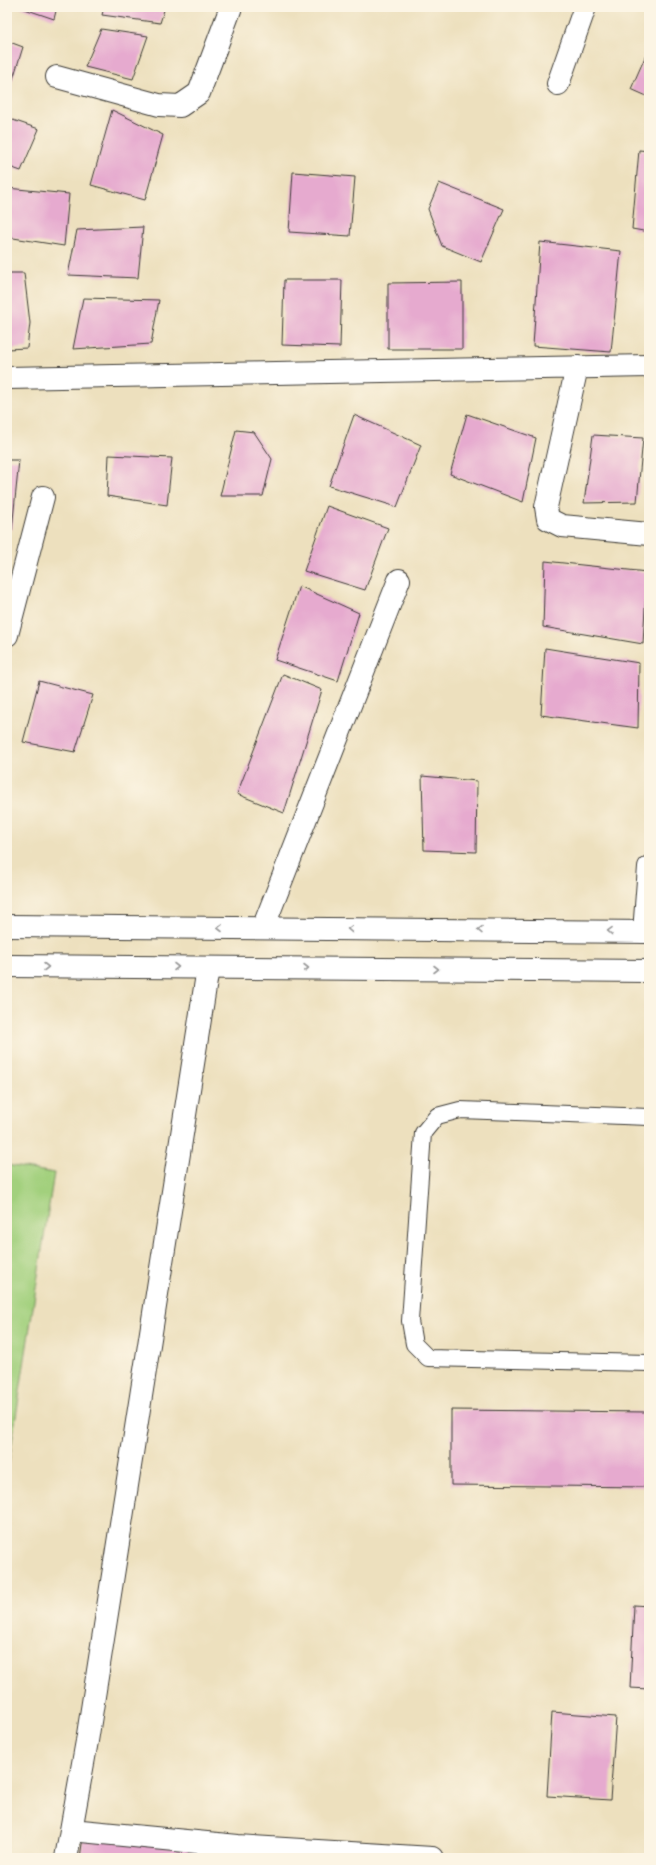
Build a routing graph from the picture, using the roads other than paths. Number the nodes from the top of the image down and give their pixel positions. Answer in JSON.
{"nodes":[{"id":1,"x":231,"y":7,"type":"edge"},
{"id":2,"x":585,"y":7,"type":"edge"},
{"id":3,"x":57,"y":77,"type":"dead end"},
{"id":4,"x":558,"y":84,"type":"dead end"},
{"id":5,"x":649,"y":366,"type":"edge"},
{"id":6,"x":577,"y":367,"type":"junction"},
{"id":7,"x":7,"y":378,"type":"edge"},
{"id":8,"x":43,"y":497,"type":"dead end"},
{"id":9,"x":649,"y":534,"type":"edge"},
{"id":10,"x":399,"y":580,"type":"dead end"},
{"id":11,"x":7,"y":635,"type":"edge"},
{"id":12,"x":649,"y":867,"type":"edge"},
{"id":13,"x":7,"y":926,"type":"edge"},
{"id":14,"x":263,"y":928,"type":"junction"},
{"id":15,"x":647,"y":932,"type":"edge"},
{"id":16,"x":7,"y":966,"type":"edge"},
{"id":17,"x":208,"y":968,"type":"junction"},
{"id":18,"x":649,"y":971,"type":"edge"},
{"id":19,"x":649,"y":1116,"type":"edge"},
{"id":20,"x":649,"y":1363,"type":"edge"},
{"id":21,"x":71,"y":1830,"type":"junction"},
{"id":22,"x":66,"y":1858,"type":"edge"},
{"id":23,"x":432,"y":1858,"type":"edge"}],
"edges":[{"from":1,"to":3,"type":"main road"},
{"from":2,"to":4,"type":"main road"},
{"from":5,"to":6,"type":"main road"},
{"from":6,"to":7,"type":"main road"},
{"from":6,"to":9,"type":"main road"},
{"from":8,"to":11,"type":"main road"},
{"from":10,"to":14,"type":"main road"},
{"from":12,"to":15,"type":"main road"},
{"from":14,"to":13,"type":"main road","one_way":true},
{"from":15,"to":14,"type":"main road","one_way":true},
{"from":16,"to":17,"type":"main road","one_way":true},
{"from":17,"to":18,"type":"main road","one_way":true},
{"from":17,"to":21,"type":"main road"},
{"from":19,"to":20,"type":"lane"},
{"from":21,"to":22,"type":"main road"},
{"from":21,"to":23,"type":"main road"}]}
